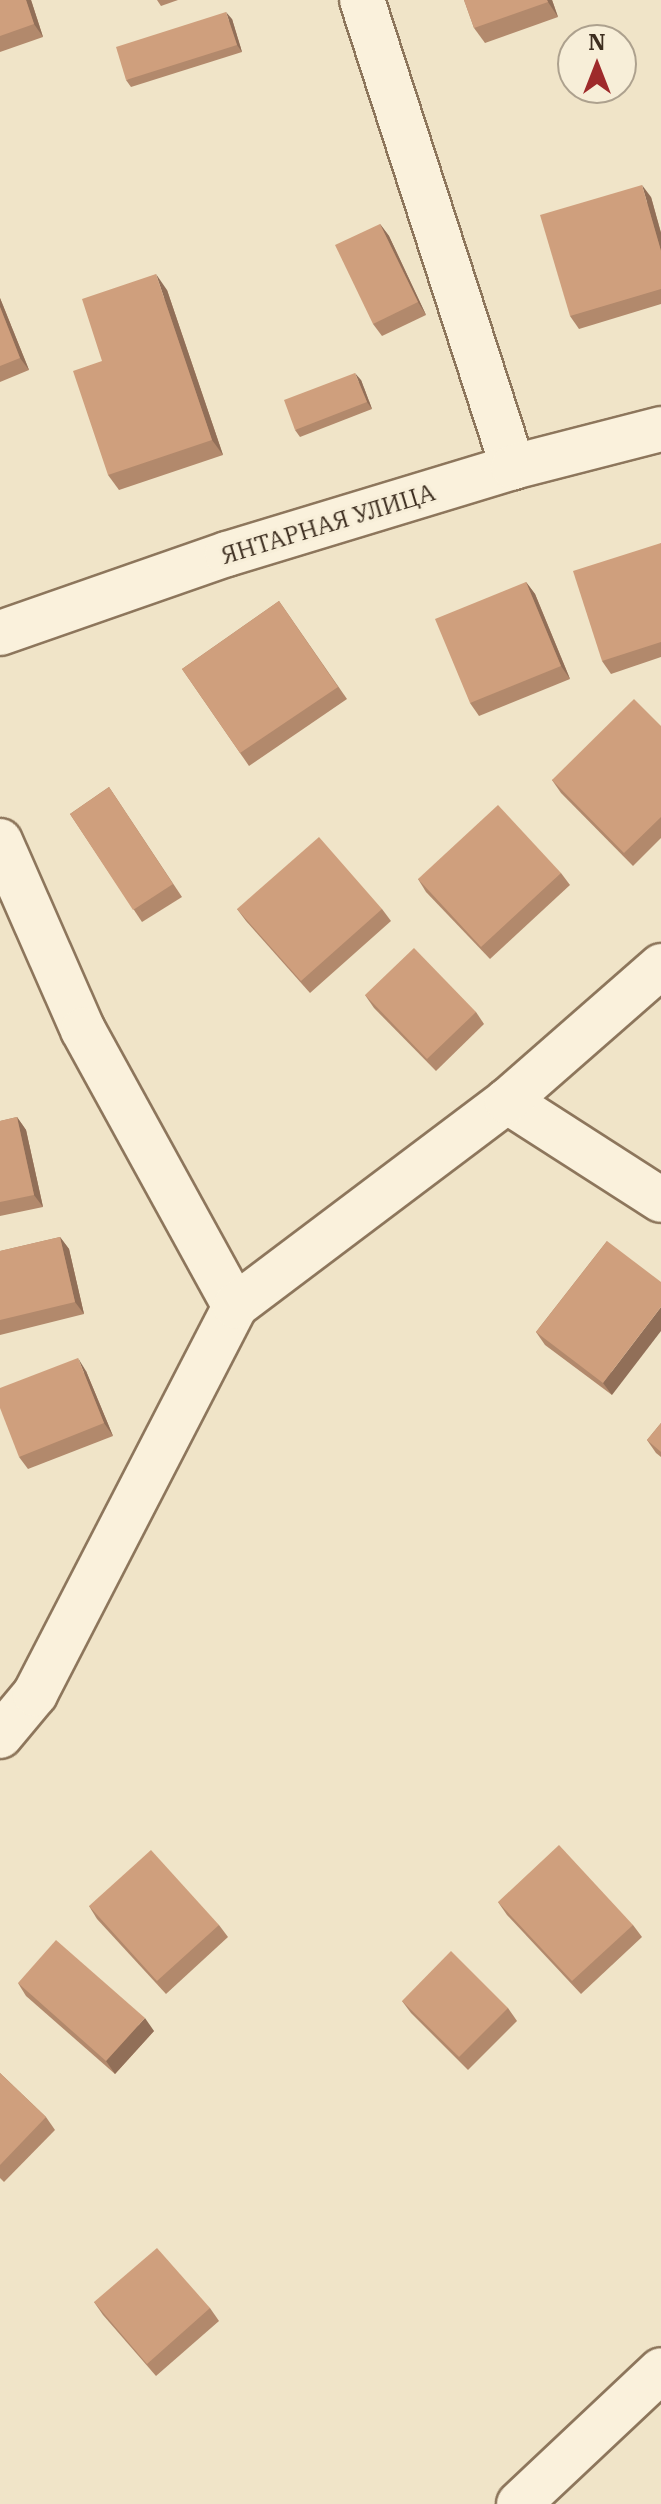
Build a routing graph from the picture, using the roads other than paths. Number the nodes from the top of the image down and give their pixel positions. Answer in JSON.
{"nodes":[{"id":1,"x":362,"y":0,"type":"edge"},
{"id":2,"x":661,"y":429,"type":"edge"},
{"id":3,"x":513,"y":467,"type":"junction"},
{"id":4,"x":0,"y":633,"type":"edge"},
{"id":5,"x":0,"y":841,"type":"edge"},
{"id":6,"x":661,"y":966,"type":"edge"},
{"id":7,"x":507,"y":1101,"type":"junction"},
{"id":8,"x":661,"y":1200,"type":"edge"},
{"id":9,"x":235,"y":1306,"type":"junction"},
{"id":10,"x":0,"y":1736,"type":"edge"},
{"id":11,"x":661,"y":2370,"type":"edge"},
{"id":12,"x":519,"y":2504,"type":"edge"}],
"edges":[{"from":1,"to":3,"type":"street"},
{"from":2,"to":3,"type":"street","name":"ЯНТАРНАЯ УЛИЦА"},
{"from":3,"to":4,"type":"street","name":"ЯНТАРНАЯ УЛИЦА"},
{"from":5,"to":9,"type":"street"},
{"from":6,"to":7,"type":"street"},
{"from":7,"to":8,"type":"street"},
{"from":7,"to":9,"type":"street"},
{"from":9,"to":10,"type":"street"},
{"from":11,"to":12,"type":"street"}]}
